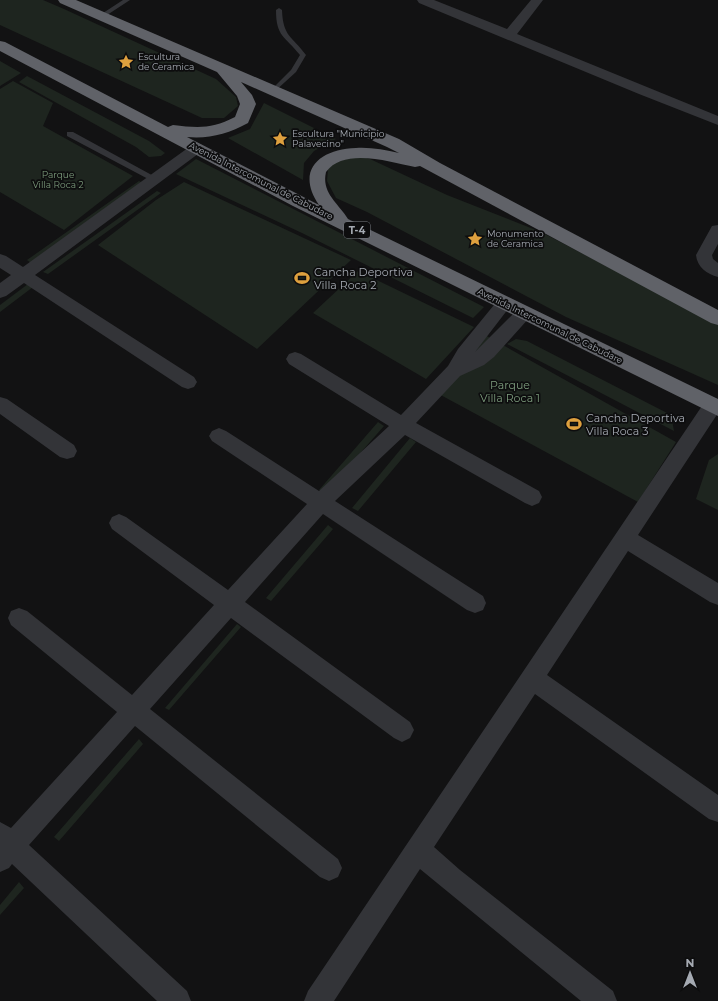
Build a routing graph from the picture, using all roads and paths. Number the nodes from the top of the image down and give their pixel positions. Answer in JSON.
{"nodes":[{"id":1,"x":68,"y":0,"type":"edge"},
{"id":2,"x":127,"y":0,"type":"edge"},
{"id":3,"x":423,"y":0,"type":"edge"},
{"id":4,"x":537,"y":0,"type":"edge"},
{"id":5,"x":279,"y":10,"type":"dead end"},
{"id":6,"x":102,"y":16,"type":"junction"},
{"id":7,"x":509,"y":34,"type":"junction"},
{"id":8,"x":0,"y":44,"type":"edge"},
{"id":9,"x":222,"y":68,"type":"junction"},
{"id":10,"x":274,"y":90,"type":"junction"},
{"id":11,"x":718,"y":121,"type":"edge"},
{"id":12,"x":158,"y":128,"type":"junction"},
{"id":13,"x":70,"y":134,"type":"dead end"},
{"id":14,"x":197,"y":148,"type":"junction"},
{"id":15,"x":434,"y":167,"type":"junction"},
{"id":16,"x":155,"y":178,"type":"junction"},
{"id":17,"x":343,"y":224,"type":"junction"},
{"id":18,"x":718,"y":230,"type":"edge"},
{"id":19,"x":0,"y":260,"type":"edge"},
{"id":20,"x":718,"y":271,"type":"edge"},
{"id":21,"x":24,"y":275,"type":"junction"},
{"id":22,"x":0,"y":292,"type":"edge"},
{"id":23,"x":504,"y":304,"type":"junction"},
{"id":24,"x":524,"y":313,"type":"junction"},
{"id":25,"x":718,"y":318,"type":"edge"},
{"id":26,"x":295,"y":359,"type":"dead end"},
{"id":27,"x":454,"y":372,"type":"junction"},
{"id":28,"x":188,"y":382,"type":"dead end"},
{"id":29,"x":0,"y":404,"type":"edge"},
{"id":30,"x":715,"y":406,"type":"edge"},
{"id":31,"x":403,"y":425,"type":"junction"},
{"id":32,"x":219,"y":436,"type":"dead end"},
{"id":33,"x":66,"y":451,"type":"dead end"},
{"id":34,"x":532,"y":497,"type":"dead end"},
{"id":35,"x":321,"y":502,"type":"junction"},
{"id":36,"x":119,"y":523,"type":"dead end"},
{"id":37,"x":625,"y":538,"type":"junction"},
{"id":38,"x":718,"y":595,"type":"edge"},
{"id":39,"x":230,"y":604,"type":"junction"},
{"id":40,"x":475,"y":604,"type":"dead end"},
{"id":41,"x":19,"y":618,"type":"dead end"},
{"id":42,"x":532,"y":678,"type":"junction"},
{"id":43,"x":134,"y":710,"type":"junction"},
{"id":44,"x":402,"y":730,"type":"dead end"},
{"id":45,"x":718,"y":810,"type":"edge"},
{"id":46,"x":4,"y":847,"type":"edge"},
{"id":47,"x":418,"y":850,"type":"junction"},
{"id":48,"x":329,"y":868,"type":"dead end"},
{"id":49,"x":178,"y":1001,"type":"edge"},
{"id":50,"x":318,"y":1001,"type":"edge"},
{"id":51,"x":603,"y":1001,"type":"edge"}],
"edges":[{"from":1,"to":6,"type":"highway","number":"T-4"},
{"from":2,"to":6,"type":"lane"},
{"from":3,"to":7,"type":"street"},
{"from":4,"to":7,"type":"street"},
{"from":5,"to":10,"type":"lane"},
{"from":6,"to":9,"type":"highway","number":"T-4"},
{"from":7,"to":11,"type":"street"},
{"from":8,"to":12,"type":"highway","name":"Avenida Intercomunal de Cabudare","number":"T-4"},
{"from":9,"to":10,"type":"highway","number":"T-4"},
{"from":9,"to":12,"type":"highway","number":"T-4"},
{"from":10,"to":15,"type":"highway","number":"T-4"},
{"from":12,"to":14,"type":"highway","name":"Avenida Intercomunal de Cabudare","number":"T-4"},
{"from":13,"to":16,"type":"lane"},
{"from":14,"to":16,"type":"street"},
{"from":14,"to":17,"type":"highway","name":"Avenida Intercomunal de Cabudare","number":"T-4"},
{"from":15,"to":17,"type":"highway","number":"T-4"},
{"from":15,"to":25,"type":"highway","number":"T-4"},
{"from":16,"to":21,"type":"street"},
{"from":17,"to":23,"type":"highway","name":"Avenida Intercomunal de Cabudare","number":"T-4"},
{"from":18,"to":20,"type":"street"},
{"from":19,"to":21,"type":"street"},
{"from":21,"to":22,"type":"street"},
{"from":21,"to":28,"type":"street"},
{"from":23,"to":24,"type":"highway","name":"Avenida Intercomunal de Cabudare","number":"T-4"},
{"from":23,"to":27,"type":"street"},
{"from":24,"to":27,"type":"street"},
{"from":24,"to":30,"type":"highway","name":"Avenida Intercomunal de Cabudare","number":"T-4"},
{"from":26,"to":31,"type":"street"},
{"from":27,"to":31,"type":"street"},
{"from":29,"to":33,"type":"street"},
{"from":30,"to":37,"type":"street"},
{"from":31,"to":34,"type":"street"},
{"from":31,"to":35,"type":"street"},
{"from":32,"to":35,"type":"street"},
{"from":35,"to":39,"type":"street"},
{"from":35,"to":40,"type":"street"},
{"from":36,"to":39,"type":"street"},
{"from":37,"to":38,"type":"street"},
{"from":37,"to":42,"type":"street"},
{"from":39,"to":43,"type":"street"},
{"from":39,"to":44,"type":"street"},
{"from":41,"to":43,"type":"street"},
{"from":42,"to":45,"type":"street"},
{"from":42,"to":47,"type":"street"},
{"from":43,"to":46,"type":"street"},
{"from":43,"to":48,"type":"street"},
{"from":46,"to":49,"type":"street"},
{"from":47,"to":50,"type":"street"},
{"from":47,"to":51,"type":"street"}]}
